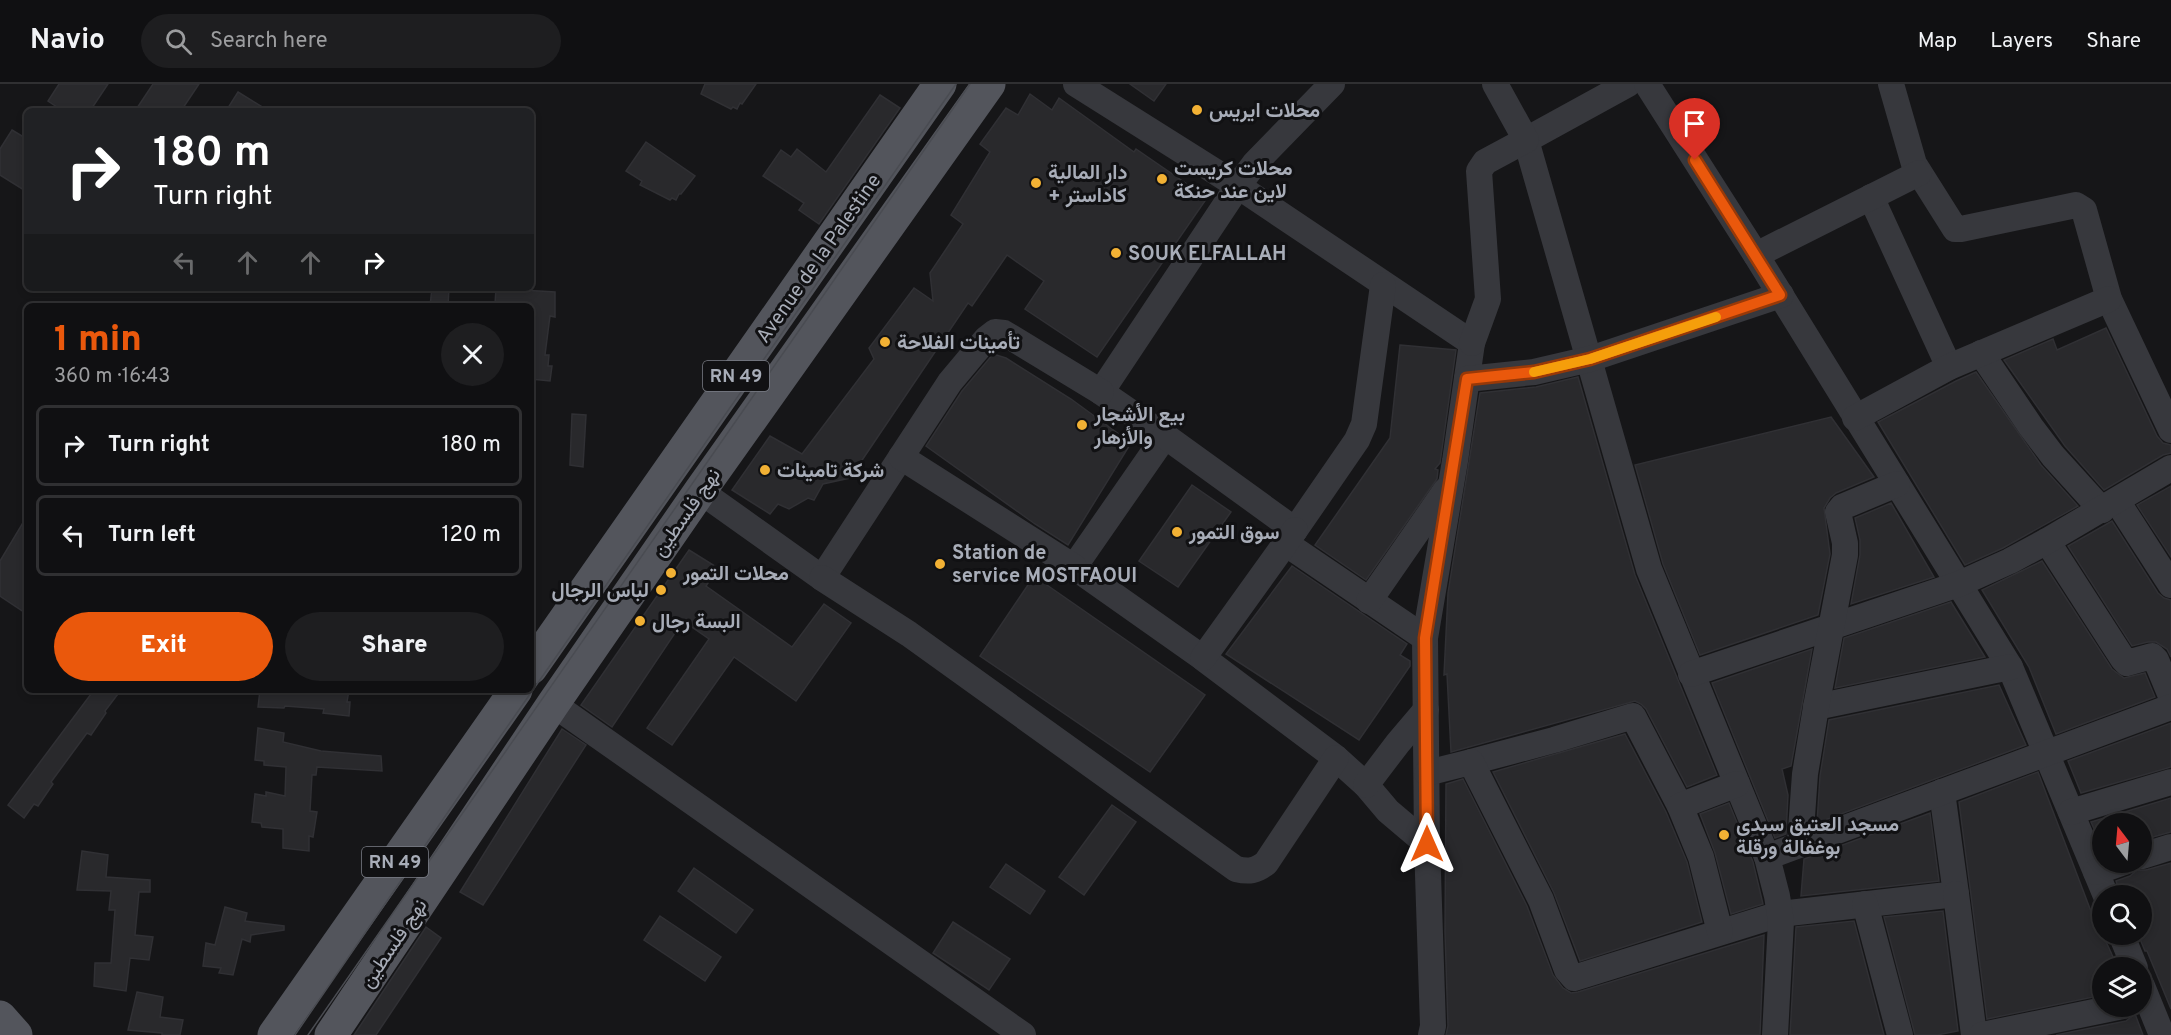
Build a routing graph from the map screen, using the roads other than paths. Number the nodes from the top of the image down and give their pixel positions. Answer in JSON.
{"nodes":[{"id":1,"x":940,"y":84,"type":"edge"},
{"id":2,"x":989,"y":84,"type":"edge"},
{"id":3,"x":1076,"y":84,"type":"edge"},
{"id":4,"x":1332,"y":84,"type":"edge"},
{"id":5,"x":1495,"y":84,"type":"edge"},
{"id":6,"x":1628,"y":84,"type":"edge"},
{"id":7,"x":1647,"y":84,"type":"edge"},
{"id":8,"x":1892,"y":84,"type":"edge"},
{"id":9,"x":1527,"y":140,"type":"junction"},
{"id":10,"x":1919,"y":173,"type":"junction"},
{"id":11,"x":1238,"y":186,"type":"junction"},
{"id":12,"x":1871,"y":197,"type":"junction"},
{"id":13,"x":1755,"y":255,"type":"junction"},
{"id":14,"x":1383,"y":285,"type":"junction"},
{"id":15,"x":1780,"y":295,"type":"junction"},
{"id":16,"x":2109,"y":299,"type":"junction"},
{"id":17,"x":1472,"y":343,"type":"junction"},
{"id":18,"x":1981,"y":353,"type":"junction"},
{"id":19,"x":1590,"y":359,"type":"junction"},
{"id":20,"x":1949,"y":367,"type":"junction"},
{"id":21,"x":1467,"y":379,"type":"junction"},
{"id":22,"x":1101,"y":392,"type":"junction"},
{"id":23,"x":1856,"y":418,"type":"junction"},
{"id":24,"x":2171,"y":430,"type":"edge"},
{"id":25,"x":1165,"y":436,"type":"junction"},
{"id":26,"x":901,"y":457,"type":"junction"},
{"id":27,"x":2171,"y":468,"type":"edge"},
{"id":28,"x":1450,"y":483,"type":"junction"},
{"id":29,"x":1897,"y":484,"type":"junction"},
{"id":30,"x":700,"y":491,"type":"junction"},
{"id":31,"x":2109,"y":506,"type":"junction"},
{"id":32,"x":1290,"y":536,"type":"junction"},
{"id":33,"x":2047,"y":542,"type":"junction"},
{"id":34,"x":1074,"y":567,"type":"junction"},
{"id":35,"x":822,"y":578,"type":"junction"},
{"id":36,"x":1959,"y":584,"type":"junction"},
{"id":37,"x":2171,"y":585,"type":"edge"},
{"id":38,"x":1369,"y":601,"type":"junction"},
{"id":39,"x":1831,"y":627,"type":"junction"},
{"id":40,"x":1425,"y":638,"type":"junction"},
{"id":41,"x":1203,"y":658,"type":"junction"},
{"id":42,"x":534,"y":664,"type":"edge"},
{"id":43,"x":2010,"y":667,"type":"junction"},
{"id":44,"x":1691,"y":674,"type":"junction"},
{"id":45,"x":514,"y":693,"type":"edge"},
{"id":46,"x":2171,"y":696,"type":"edge"},
{"id":47,"x":553,"y":704,"type":"junction"},
{"id":48,"x":1816,"y":707,"type":"junction"},
{"id":49,"x":2171,"y":707,"type":"edge"},
{"id":50,"x":1426,"y":710,"type":"junction"},
{"id":51,"x":2046,"y":754,"type":"junction"},
{"id":52,"x":1336,"y":758,"type":"junction"},
{"id":53,"x":1471,"y":762,"type":"junction"},
{"id":54,"x":1427,"y":773,"type":"junction"},
{"id":55,"x":2171,"y":782,"type":"edge"},
{"id":56,"x":1737,"y":784,"type":"junction"},
{"id":57,"x":1366,"y":785,"type":"junction"},
{"id":58,"x":1942,"y":792,"type":"junction"},
{"id":59,"x":1680,"y":806,"type":"junction"},
{"id":60,"x":2071,"y":812,"type":"junction"},
{"id":61,"x":1427,"y":844,"type":"junction"},
{"id":62,"x":1800,"y":844,"type":"junction"},
{"id":63,"x":2171,"y":847,"type":"edge"},
{"id":64,"x":2152,"y":853,"type":"edge"},
{"id":65,"x":1767,"y":856,"type":"junction"},
{"id":66,"x":2092,"y":862,"type":"edge"},
{"id":67,"x":1956,"y":894,"type":"junction"},
{"id":68,"x":1865,"y":904,"type":"junction"},
{"id":69,"x":1780,"y":914,"type":"junction"},
{"id":70,"x":1720,"y":932,"type":"junction"},
{"id":71,"x":2092,"y":1013,"type":"edge"},
{"id":72,"x":2152,"y":1013,"type":"edge"},
{"id":73,"x":0,"y":1017,"type":"edge"},
{"id":74,"x":2008,"y":1033,"type":"edge"},
{"id":75,"x":16,"y":1035,"type":"edge"},
{"id":76,"x":274,"y":1035,"type":"edge"},
{"id":77,"x":331,"y":1035,"type":"edge"},
{"id":78,"x":1023,"y":1035,"type":"edge"},
{"id":79,"x":1431,"y":1035,"type":"edge"},
{"id":80,"x":1775,"y":1035,"type":"edge"},
{"id":81,"x":1900,"y":1035,"type":"edge"},
{"id":82,"x":1974,"y":1035,"type":"edge"},
{"id":83,"x":1982,"y":1035,"type":"edge"},
{"id":84,"x":2162,"y":1035,"type":"edge"}],
"edges":[{"from":1,"to":42,"type":"main road","name":"Avenue de la Palestine","number":"RN 49"},
{"from":2,"to":30,"type":"main road","name":"نهج فلسطين","number":"RN 49"},
{"from":3,"to":11,"type":"street"},
{"from":4,"to":11,"type":"street"},
{"from":5,"to":9,"type":"street"},
{"from":6,"to":9,"type":"street"},
{"from":7,"to":13,"type":"street"},
{"from":8,"to":10,"type":"street"},
{"from":9,"to":17,"type":"street"},
{"from":9,"to":19,"type":"street"},
{"from":10,"to":12,"type":"street"},
{"from":10,"to":16,"type":"street"},
{"from":11,"to":14,"type":"street"},
{"from":11,"to":22,"type":"street"},
{"from":12,"to":13,"type":"street"},
{"from":12,"to":20,"type":"street"},
{"from":13,"to":15,"type":"street"},
{"from":14,"to":17,"type":"street"},
{"from":14,"to":32,"type":"street"},
{"from":15,"to":19,"type":"street"},
{"from":15,"to":23,"type":"street"},
{"from":16,"to":18,"type":"street"},
{"from":16,"to":24,"type":"street"},
{"from":17,"to":21,"type":"street"},
{"from":18,"to":20,"type":"street"},
{"from":18,"to":31,"type":"street"},
{"from":19,"to":21,"type":"street"},
{"from":19,"to":44,"type":"street"},
{"from":20,"to":23,"type":"street"},
{"from":21,"to":28,"type":"street"},
{"from":22,"to":25,"type":"street"},
{"from":22,"to":26,"type":"street"},
{"from":23,"to":29,"type":"street"},
{"from":25,"to":32,"type":"street"},
{"from":25,"to":34,"type":"street"},
{"from":26,"to":34,"type":"street"},
{"from":26,"to":35,"type":"street"},
{"from":27,"to":31,"type":"street"},
{"from":28,"to":38,"type":"street"},
{"from":28,"to":40,"type":"street"},
{"from":29,"to":36,"type":"street"},
{"from":29,"to":39,"type":"street"},
{"from":30,"to":35,"type":"street"},
{"from":30,"to":47,"type":"main road","name":"نهج فلسطين","number":"RN 49"},
{"from":31,"to":33,"type":"street"},
{"from":31,"to":37,"type":"street"},
{"from":32,"to":38,"type":"street"},
{"from":32,"to":41,"type":"street"},
{"from":33,"to":36,"type":"street"},
{"from":33,"to":46,"type":"street"},
{"from":34,"to":41,"type":"street"},
{"from":35,"to":52,"type":"street"},
{"from":36,"to":39,"type":"street"},
{"from":36,"to":43,"type":"street"},
{"from":38,"to":40,"type":"street"},
{"from":39,"to":44,"type":"street"},
{"from":39,"to":48,"type":"street"},
{"from":40,"to":50,"type":"street"},
{"from":41,"to":52,"type":"street"},
{"from":43,"to":48,"type":"street"},
{"from":43,"to":51,"type":"street"},
{"from":44,"to":56,"type":"street"},
{"from":45,"to":76,"type":"main road","number":"RN 49"},
{"from":47,"to":77,"type":"main road","name":"نهج فلسطين","number":"RN 49"},
{"from":47,"to":78,"type":"street"},
{"from":48,"to":62,"type":"street"},
{"from":49,"to":51,"type":"street"},
{"from":50,"to":54,"type":"street"},
{"from":50,"to":57,"type":"street"},
{"from":51,"to":58,"type":"street"},
{"from":51,"to":60,"type":"street"},
{"from":52,"to":57,"type":"street"},
{"from":53,"to":54,"type":"street"},
{"from":53,"to":59,"type":"street"},
{"from":53,"to":70,"type":"street"},
{"from":54,"to":61,"type":"street"},
{"from":55,"to":60,"type":"street"},
{"from":56,"to":59,"type":"street"},
{"from":56,"to":65,"type":"street"},
{"from":57,"to":61,"type":"street"},
{"from":58,"to":62,"type":"street"},
{"from":58,"to":67,"type":"street"},
{"from":59,"to":70,"type":"street"},
{"from":60,"to":66,"type":"street"},
{"from":61,"to":79,"type":"street"},
{"from":62,"to":65,"type":"street"},
{"from":63,"to":64,"type":"street"},
{"from":65,"to":69,"type":"street"},
{"from":67,"to":68,"type":"street"},
{"from":67,"to":82,"type":"street"},
{"from":68,"to":69,"type":"street"},
{"from":68,"to":81,"type":"street"},
{"from":69,"to":70,"type":"street"},
{"from":69,"to":80,"type":"street"},
{"from":71,"to":74,"type":"street"},
{"from":72,"to":84,"type":"street"},
{"from":73,"to":75,"type":"main road"},
{"from":74,"to":83,"type":"street"}]}
